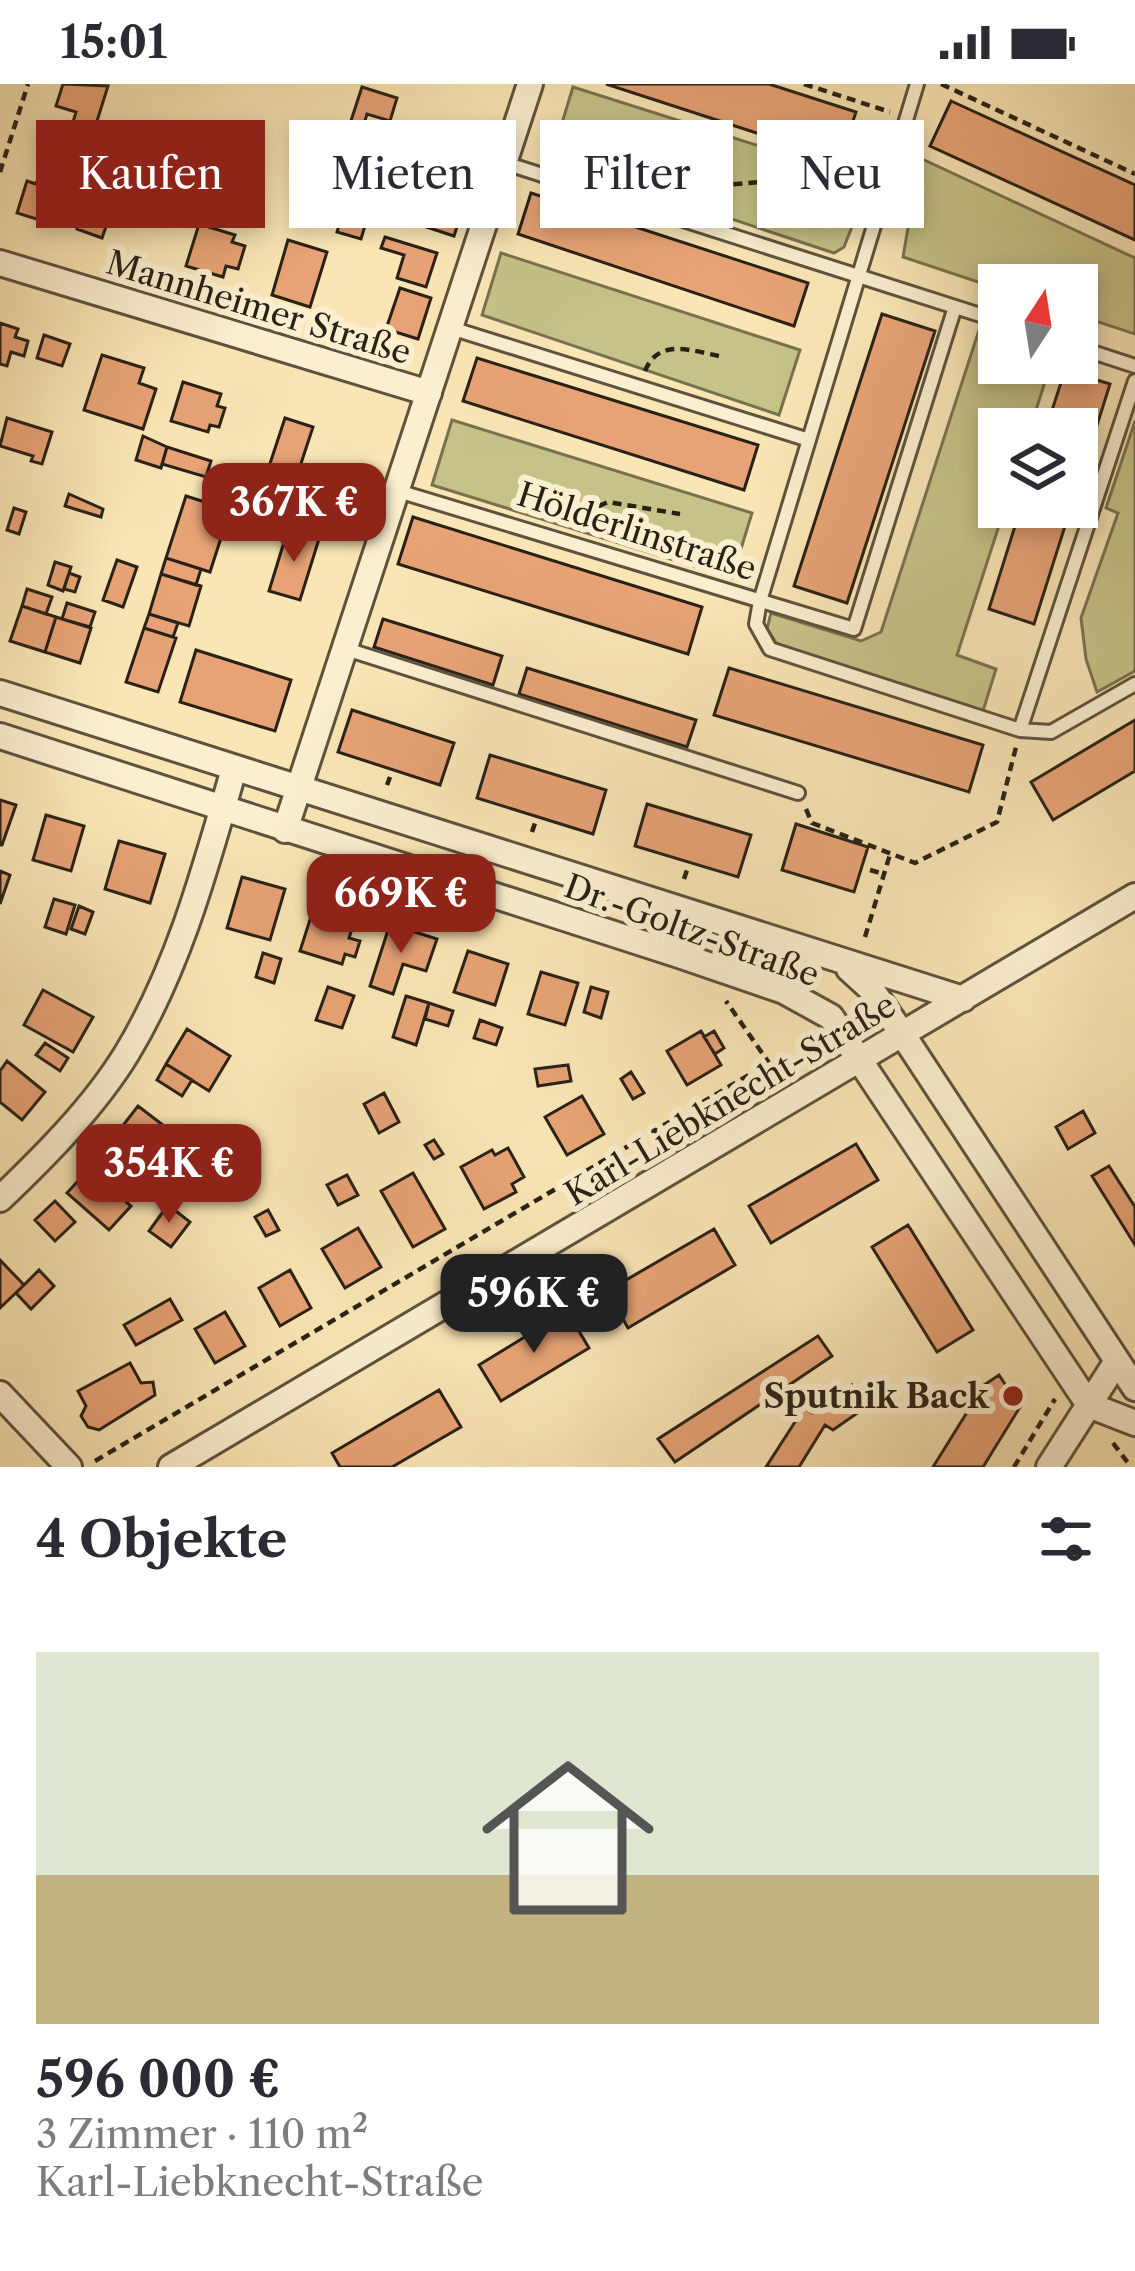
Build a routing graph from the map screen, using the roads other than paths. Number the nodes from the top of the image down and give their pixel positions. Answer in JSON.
{"nodes":[{"id":1,"x":530,"y":84,"type":"edge"},
{"id":2,"x":917,"y":84,"type":"edge"},
{"id":3,"x":516,"y":128,"type":"edge"},
{"id":4,"x":516,"y":166,"type":"edge"},
{"id":5,"x":484,"y":228,"type":"edge"},
{"id":6,"x":0,"y":262,"type":"edge"},
{"id":7,"x":860,"y":275,"type":"junction"},
{"id":8,"x":955,"y":307,"type":"junction"},
{"id":9,"x":978,"y":314,"type":"edge"},
{"id":10,"x":451,"y":328,"type":"junction"},
{"id":11,"x":1098,"y":353,"type":"edge"},
{"id":12,"x":1135,"y":366,"type":"edge"},
{"id":13,"x":1135,"y":381,"type":"edge"},
{"id":14,"x":429,"y":393,"type":"junction"},
{"id":15,"x":809,"y":440,"type":"junction"},
{"id":16,"x":396,"y":490,"type":"junction"},
{"id":17,"x":760,"y":601,"type":"junction"},
{"id":18,"x":343,"y":648,"type":"junction"},
{"id":19,"x":1135,"y":684,"type":"edge"},
{"id":20,"x":0,"y":693,"type":"edge"},
{"id":21,"x":1020,"y":730,"type":"junction"},
{"id":22,"x":0,"y":736,"type":"edge"},
{"id":23,"x":234,"y":769,"type":"junction"},
{"id":24,"x":298,"y":789,"type":"junction"},
{"id":25,"x":798,"y":793,"type":"road end"},
{"id":26,"x":223,"y":809,"type":"junction"},
{"id":27,"x":285,"y":830,"type":"junction"},
{"id":28,"x":1135,"y":896,"type":"edge"},
{"id":29,"x":840,"y":961,"type":"junction"},
{"id":30,"x":963,"y":999,"type":"junction"},
{"id":31,"x":903,"y":1035,"type":"junction"},
{"id":32,"x":862,"y":1060,"type":"junction"},
{"id":33,"x":0,"y":1199,"type":"edge"},
{"id":34,"x":1117,"y":1361,"type":"junction"},
{"id":35,"x":1135,"y":1388,"type":"edge"},
{"id":36,"x":0,"y":1394,"type":"edge"},
{"id":37,"x":1089,"y":1405,"type":"junction"},
{"id":38,"x":1135,"y":1423,"type":"edge"},
{"id":39,"x":69,"y":1467,"type":"edge"},
{"id":40,"x":171,"y":1467,"type":"edge"},
{"id":41,"x":1049,"y":1467,"type":"edge"}],
"edges":[{"from":1,"to":3,"type":"street"},
{"from":2,"to":7,"type":"lane"},
{"from":4,"to":7,"type":"lane"},
{"from":5,"to":10,"type":"street"},
{"from":6,"to":14,"type":"street","name":"Mannheimer Straße"},
{"from":7,"to":8,"type":"lane"},
{"from":7,"to":15,"type":"lane"},
{"from":8,"to":9,"type":"lane"},
{"from":8,"to":17,"type":"lane"},
{"from":10,"to":14,"type":"street"},
{"from":10,"to":15,"type":"lane"},
{"from":11,"to":12,"type":"lane"},
{"from":13,"to":21,"type":"lane"},
{"from":14,"to":16,"type":"street"},
{"from":15,"to":17,"type":"lane"},
{"from":16,"to":17,"type":"lane","name":"Hölderlinstraße"},
{"from":16,"to":18,"type":"street"},
{"from":17,"to":21,"type":"lane","name":"Hölderlinstraße"},
{"from":18,"to":24,"type":"street"},
{"from":18,"to":25,"type":"lane"},
{"from":19,"to":21,"type":"lane"},
{"from":20,"to":23,"type":"street","name":"Dr.-Goltz-Straße"},
{"from":22,"to":26,"type":"street","name":"Dr.-Goltz-Straße"},
{"from":23,"to":24,"type":"street","name":"Dr.-Goltz-Straße"},
{"from":23,"to":26,"type":"street"},
{"from":24,"to":27,"type":"street"},
{"from":24,"to":29,"type":"street","name":"Dr.-Goltz-Straße"},
{"from":26,"to":27,"type":"street","name":"Dr.-Goltz-Straße"},
{"from":26,"to":33,"type":"street"},
{"from":27,"to":32,"type":"street","name":"Dr.-Goltz-Straße"},
{"from":28,"to":30,"type":"street","name":"Karl-Liebknecht-Straße"},
{"from":29,"to":30,"type":"street","name":"Dr.-Goltz-Straße"},
{"from":29,"to":31,"type":"street","name":"Dr.-Goltz-Straße"},
{"from":30,"to":31,"type":"street","name":"Karl-Liebknecht-Straße"},
{"from":31,"to":32,"type":"street","name":"Karl-Liebknecht-Straße"},
{"from":31,"to":34,"type":"street","name":"Dr.-Goltz-Straße"},
{"from":32,"to":37,"type":"street","name":"Dr.-Goltz-Straße"},
{"from":32,"to":40,"type":"street","name":"Karl-Liebknecht-Straße"},
{"from":34,"to":35,"type":"street","name":"Dr.-Goltz-Straße"},
{"from":34,"to":37,"type":"street"},
{"from":36,"to":39,"type":"street"},
{"from":37,"to":38,"type":"street"},
{"from":37,"to":41,"type":"street"}]}
